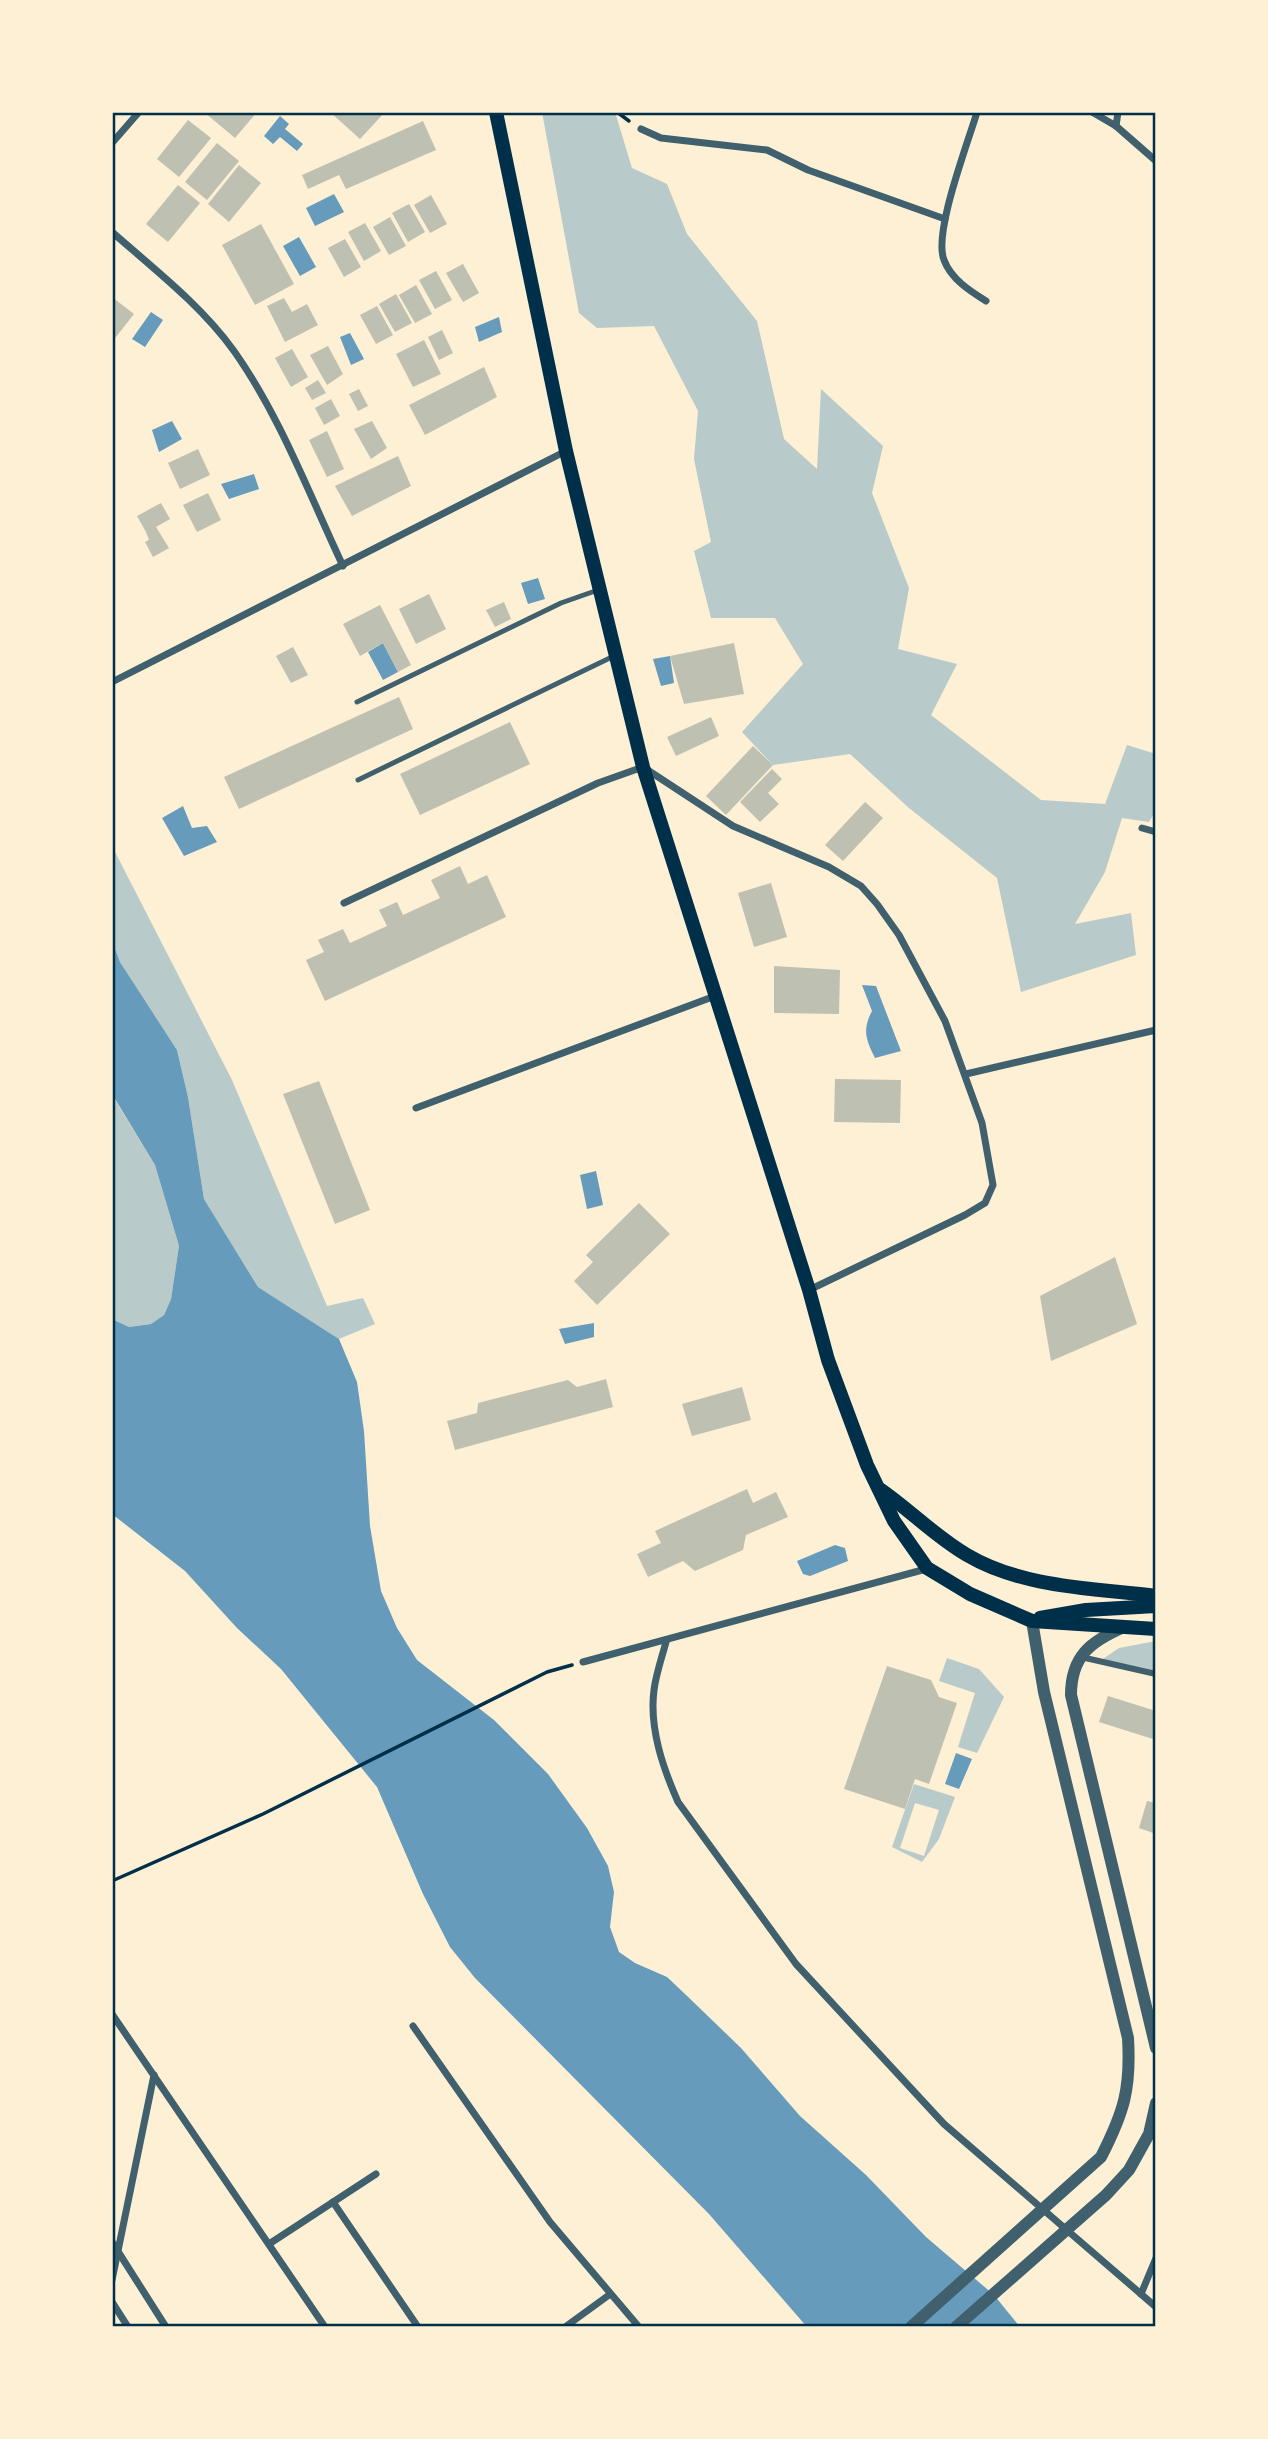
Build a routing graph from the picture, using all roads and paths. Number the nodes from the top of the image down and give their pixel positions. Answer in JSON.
{"nodes":[{"id":1,"x":139,"y":112,"type":"edge"},
{"id":2,"x":496,"y":112,"type":"edge"},
{"id":3,"x":977,"y":112,"type":"edge"},
{"id":4,"x":1092,"y":112,"type":"edge"},
{"id":5,"x":1118,"y":112,"type":"edge"},
{"id":6,"x":1116,"y":126,"type":"junction"},
{"id":7,"x":641,"y":129,"type":"dead end"},
{"id":8,"x":112,"y":143,"type":"edge"},
{"id":9,"x":1156,"y":161,"type":"edge"},
{"id":10,"x":945,"y":219,"type":"junction"},
{"id":11,"x":112,"y":232,"type":"edge"},
{"id":12,"x":986,"y":302,"type":"dead end"},
{"id":13,"x":566,"y":451,"type":"junction"},
{"id":14,"x":343,"y":566,"type":"junction"},
{"id":15,"x":600,"y":589,"type":"junction"},
{"id":16,"x":617,"y":654,"type":"junction"},
{"id":17,"x":112,"y":682,"type":"edge"},
{"id":18,"x":356,"y":702,"type":"dead end"},
{"id":19,"x":643,"y":767,"type":"junction"},
{"id":20,"x":358,"y":780,"type":"dead end"},
{"id":21,"x":1142,"y":828,"type":"dead end"},
{"id":22,"x":1156,"y":832,"type":"edge"},
{"id":23,"x":344,"y":903,"type":"dead end"},
{"id":24,"x":715,"y":996,"type":"junction"},
{"id":25,"x":1156,"y":1030,"type":"edge"},
{"id":26,"x":966,"y":1074,"type":"junction"},
{"id":27,"x":416,"y":1108,"type":"dead end"},
{"id":28,"x":809,"y":1290,"type":"junction"},
{"id":29,"x":877,"y":1488,"type":"junction"},
{"id":30,"x":927,"y":1569,"type":"junction"},
{"id":31,"x":1156,"y":1596,"type":"edge"},
{"id":32,"x":1156,"y":1606,"type":"edge"},
{"id":33,"x":1032,"y":1621,"type":"junction"},
{"id":34,"x":1126,"y":1627,"type":"junction"},
{"id":35,"x":1156,"y":1629,"type":"edge"},
{"id":36,"x":666,"y":1642,"type":"junction"},
{"id":37,"x":1080,"y":1656,"type":"junction"},
{"id":38,"x":583,"y":1662,"type":"joint"},
{"id":39,"x":1156,"y":1674,"type":"edge"},
{"id":40,"x":112,"y":1881,"type":"edge"},
{"id":41,"x":112,"y":2014,"type":"edge"},
{"id":42,"x":413,"y":2026,"type":"dead end"},
{"id":43,"x":1156,"y":2048,"type":"edge"},
{"id":44,"x":154,"y":2075,"type":"junction"},
{"id":45,"x":1156,"y":2103,"type":"edge"},
{"id":46,"x":376,"y":2174,"type":"dead end"},
{"id":47,"x":333,"y":2202,"type":"junction"},
{"id":48,"x":112,"y":2242,"type":"edge"},
{"id":49,"x":270,"y":2244,"type":"junction"},
{"id":50,"x":115,"y":2250,"type":"edge"},
{"id":51,"x":1156,"y":2258,"type":"edge"},
{"id":52,"x":112,"y":2280,"type":"edge"},
{"id":53,"x":1141,"y":2294,"type":"junction"},
{"id":54,"x":609,"y":2295,"type":"junction"},
{"id":55,"x":112,"y":2302,"type":"edge"},
{"id":56,"x":1156,"y":2307,"type":"edge"},
{"id":57,"x":128,"y":2327,"type":"edge"},
{"id":58,"x":166,"y":2327,"type":"edge"},
{"id":59,"x":325,"y":2327,"type":"edge"},
{"id":60,"x":418,"y":2327,"type":"edge"},
{"id":61,"x":565,"y":2327,"type":"edge"},
{"id":62,"x":639,"y":2327,"type":"edge"},
{"id":63,"x":911,"y":2327,"type":"edge"},
{"id":64,"x":956,"y":2327,"type":"edge"}],
"edges":[{"from":1,"to":8,"type":"street"},
{"from":2,"to":13,"type":"main road"},
{"from":3,"to":10,"type":"street"},
{"from":4,"to":6,"type":"street"},
{"from":5,"to":6,"type":"street"},
{"from":6,"to":9,"type":"street"},
{"from":7,"to":10,"type":"street"},
{"from":10,"to":12,"type":"street"},
{"from":11,"to":14,"type":"street"},
{"from":13,"to":14,"type":"street"},
{"from":13,"to":15,"type":"main road"},
{"from":14,"to":17,"type":"street"},
{"from":15,"to":16,"type":"main road"},
{"from":15,"to":18,"type":"lane"},
{"from":16,"to":19,"type":"main road"},
{"from":16,"to":20,"type":"lane"},
{"from":19,"to":23,"type":"street"},
{"from":19,"to":24,"type":"main road"},
{"from":19,"to":26,"type":"street"},
{"from":21,"to":22,"type":"street"},
{"from":24,"to":27,"type":"street"},
{"from":24,"to":28,"type":"main road"},
{"from":25,"to":26,"type":"street"},
{"from":26,"to":28,"type":"street"},
{"from":28,"to":29,"type":"main road"},
{"from":29,"to":30,"type":"main road"},
{"from":29,"to":31,"type":"main road"},
{"from":30,"to":33,"type":"main road"},
{"from":30,"to":36,"type":"street"},
{"from":32,"to":33,"type":"main road"},
{"from":33,"to":34,"type":"main road"},
{"from":33,"to":63,"type":"street"},
{"from":34,"to":35,"type":"main road"},
{"from":34,"to":37,"type":"street"},
{"from":36,"to":38,"type":"street"},
{"from":36,"to":53,"type":"street"},
{"from":37,"to":39,"type":"street"},
{"from":37,"to":43,"type":"street"},
{"from":38,"to":40,"type":"path"},
{"from":41,"to":44,"type":"street"},
{"from":42,"to":54,"type":"street"},
{"from":44,"to":49,"type":"street"},
{"from":44,"to":50,"type":"street"},
{"from":45,"to":64,"type":"street"},
{"from":46,"to":47,"type":"street"},
{"from":47,"to":49,"type":"street"},
{"from":47,"to":60,"type":"street"},
{"from":48,"to":50,"type":"street"},
{"from":49,"to":59,"type":"street"},
{"from":50,"to":52,"type":"street"},
{"from":50,"to":58,"type":"street"},
{"from":51,"to":53,"type":"street"},
{"from":53,"to":56,"type":"street"},
{"from":54,"to":61,"type":"street"},
{"from":54,"to":62,"type":"street"},
{"from":55,"to":57,"type":"street"}]}
